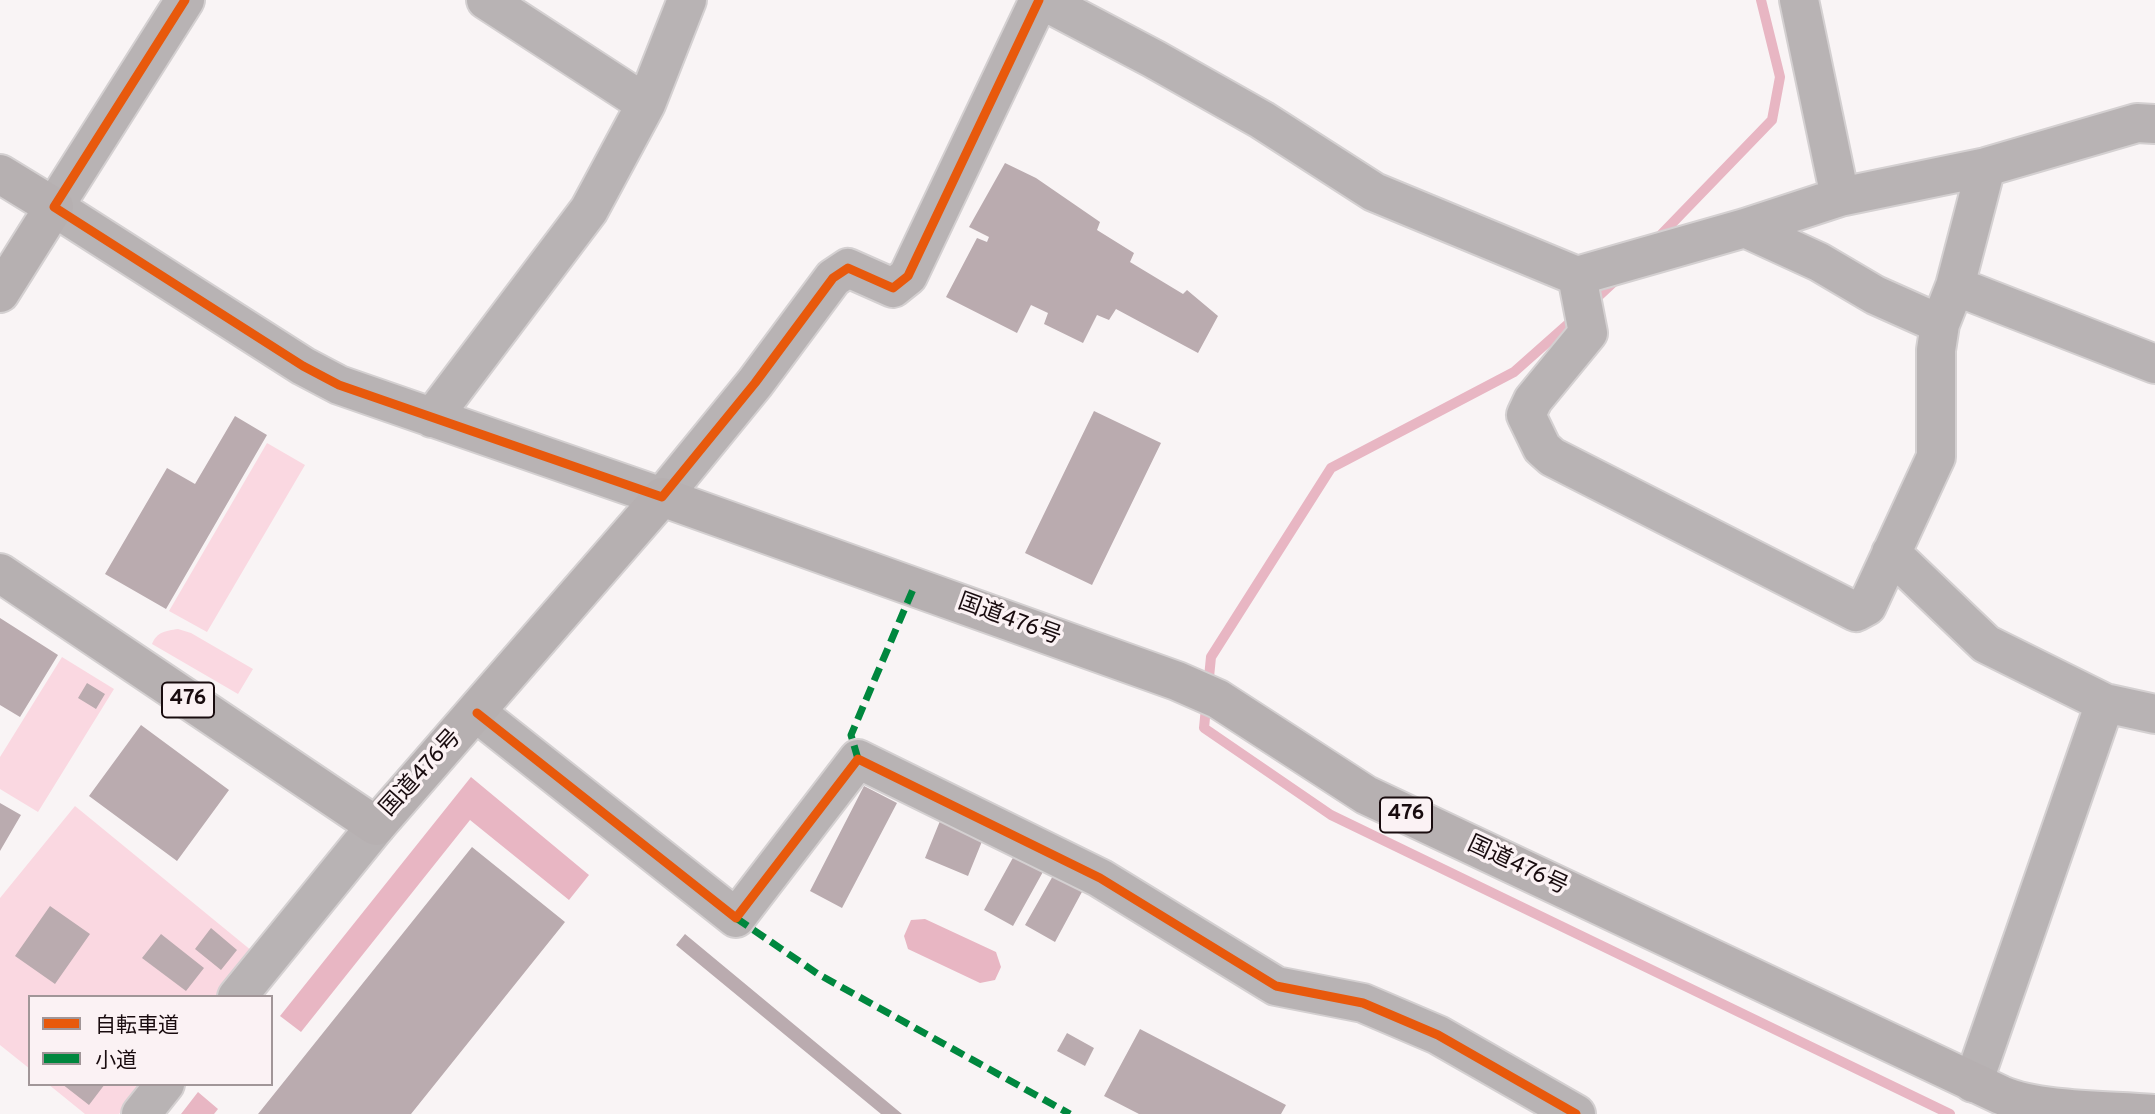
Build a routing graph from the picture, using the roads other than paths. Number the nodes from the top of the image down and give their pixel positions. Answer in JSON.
{"nodes":[{"id":1,"x":185,"y":0,"type":"edge"},
{"id":2,"x":486,"y":0,"type":"edge"},
{"id":3,"x":687,"y":0,"type":"edge"},
{"id":4,"x":1041,"y":0,"type":"edge"},
{"id":5,"x":1800,"y":0,"type":"edge"},
{"id":6,"x":646,"y":104,"type":"junction"},
{"id":7,"x":2155,"y":124,"type":"edge"},
{"id":8,"x":1986,"y":167,"type":"junction"},
{"id":9,"x":0,"y":174,"type":"edge"},
{"id":10,"x":1840,"y":197,"type":"junction"},
{"id":11,"x":54,"y":207,"type":"junction"},
{"id":12,"x":1745,"y":228,"type":"junction"},
{"id":13,"x":1577,"y":276,"type":"junction"},
{"id":14,"x":1955,"y":286,"type":"junction"},
{"id":15,"x":0,"y":293,"type":"edge"},
{"id":16,"x":1940,"y":324,"type":"junction"},
{"id":17,"x":2155,"y":364,"type":"edge"},
{"id":18,"x":432,"y":418,"type":"junction"},
{"id":19,"x":662,"y":497,"type":"junction"},
{"id":20,"x":1891,"y":553,"type":"junction"},
{"id":21,"x":0,"y":573,"type":"edge"},
{"id":22,"x":2105,"y":702,"type":"junction"},
{"id":23,"x":477,"y":713,"type":"junction"},
{"id":24,"x":2155,"y":714,"type":"edge"},
{"id":25,"x":376,"y":827,"type":"junction"},
{"id":26,"x":239,"y":995,"type":"edge"},
{"id":27,"x":1973,"y":1083,"type":"junction"},
{"id":28,"x":163,"y":1086,"type":"edge"},
{"id":29,"x":141,"y":1114,"type":"edge"},
{"id":30,"x":1576,"y":1114,"type":"edge"},
{"id":31,"x":2155,"y":1114,"type":"edge"}],
"edges":[{"from":1,"to":11,"type":"street"},
{"from":2,"to":6,"type":"street"},
{"from":3,"to":6,"type":"street"},
{"from":4,"to":13,"type":"street"},
{"from":4,"to":19,"type":"street"},
{"from":5,"to":10,"type":"street"},
{"from":6,"to":18,"type":"street"},
{"from":7,"to":8,"type":"street"},
{"from":8,"to":10,"type":"street"},
{"from":8,"to":14,"type":"street"},
{"from":9,"to":11,"type":"highway"},
{"from":10,"to":12,"type":"street"},
{"from":11,"to":15,"type":"highway"},
{"from":11,"to":18,"type":"street"},
{"from":12,"to":13,"type":"street"},
{"from":12,"to":16,"type":"street"},
{"from":13,"to":20,"type":"street"},
{"from":14,"to":16,"type":"street"},
{"from":14,"to":17,"type":"street"},
{"from":16,"to":20,"type":"street"},
{"from":18,"to":19,"type":"street"},
{"from":19,"to":23,"type":"highway","name":"国道476号"},
{"from":19,"to":27,"type":"highway","name":"国道476号","number":"476"},
{"from":20,"to":22,"type":"street"},
{"from":21,"to":25,"type":"highway","name":"国道476号","number":"476"},
{"from":22,"to":24,"type":"street"},
{"from":22,"to":27,"type":"street"},
{"from":23,"to":25,"type":"highway","name":"国道476号"},
{"from":23,"to":30,"type":"street"},
{"from":25,"to":26,"type":"street"},
{"from":27,"to":31,"type":"highway","name":"国道476号","number":"476"},
{"from":28,"to":29,"type":"street"}]}
